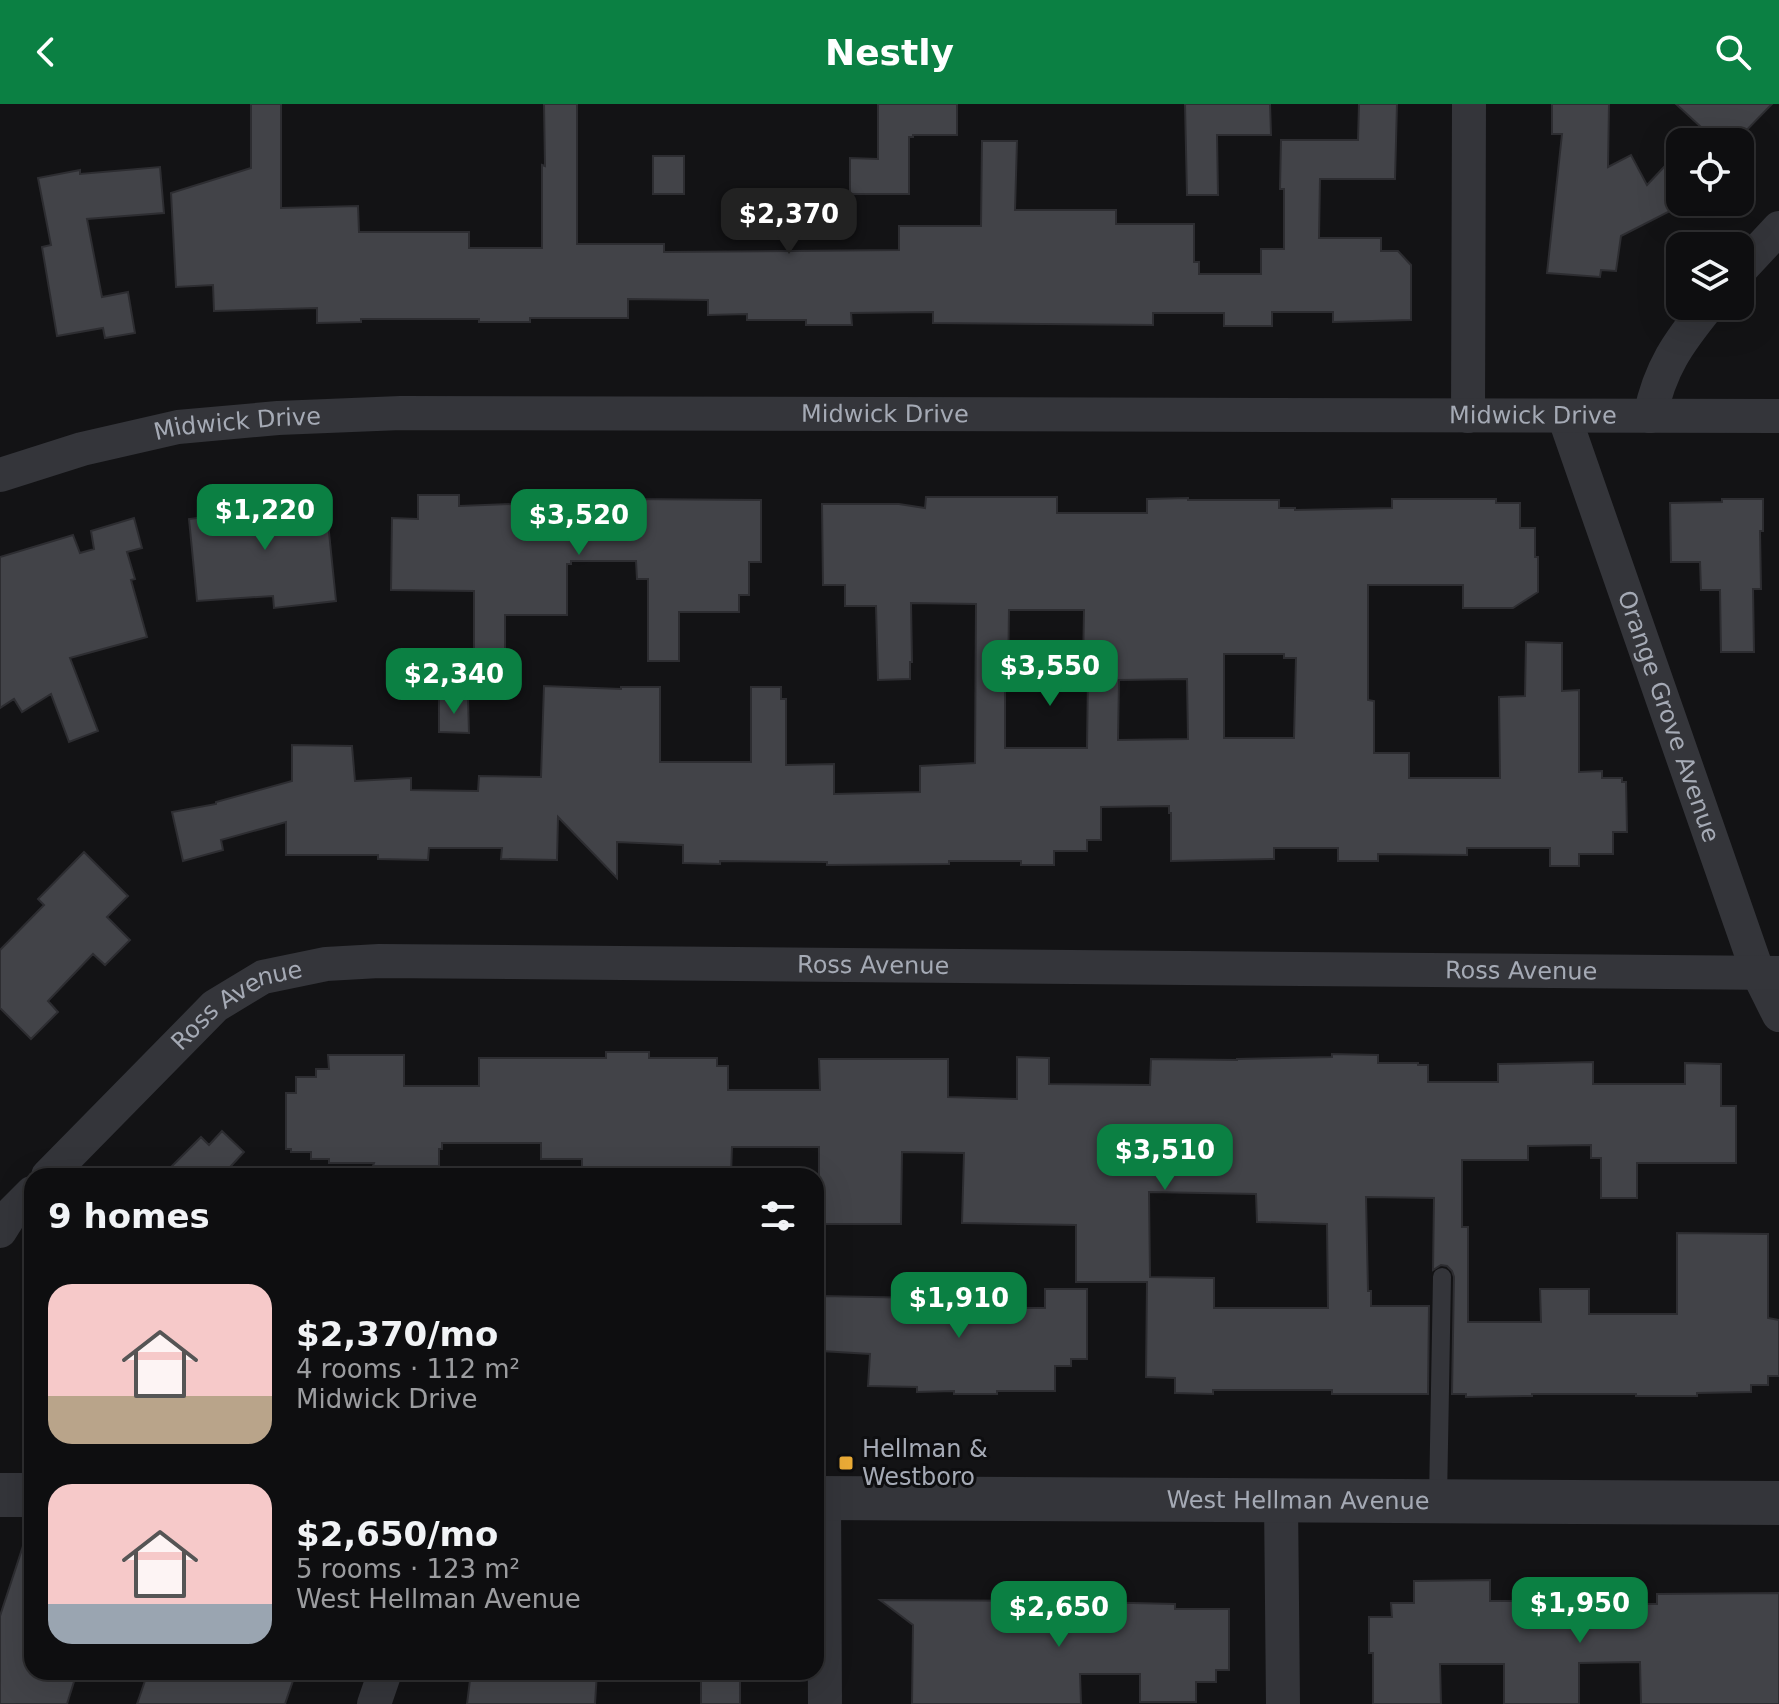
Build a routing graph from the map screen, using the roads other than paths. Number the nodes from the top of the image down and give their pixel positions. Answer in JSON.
{"nodes":[{"id":1,"x":1469,"y":104,"type":"edge"},
{"id":2,"x":1779,"y":228,"type":"edge"},
{"id":3,"x":1754,"y":255,"type":"edge"},
{"id":4,"x":1696,"y":320,"type":"edge"},
{"id":5,"x":1468,"y":416,"type":"junction"},
{"id":6,"x":1564,"y":416,"type":"junction"},
{"id":7,"x":1650,"y":416,"type":"junction"},
{"id":8,"x":1779,"y":416,"type":"edge"},
{"id":9,"x":0,"y":475,"type":"edge"},
{"id":10,"x":1769,"y":973,"type":"edge"},
{"id":11,"x":1779,"y":1015,"type":"edge"},
{"id":12,"x":56,"y":1168,"type":"edge"},
{"id":13,"x":24,"y":1201,"type":"edge"},
{"id":14,"x":0,"y":1231,"type":"edge"},
{"id":15,"x":1442,"y":1277,"type":"dead end"},
{"id":16,"x":0,"y":1495,"type":"edge"},
{"id":17,"x":24,"y":1495,"type":"edge"},
{"id":18,"x":824,"y":1498,"type":"edge"},
{"id":19,"x":1281,"y":1500,"type":"junction"},
{"id":20,"x":1438,"y":1500,"type":"junction"},
{"id":21,"x":1779,"y":1503,"type":"edge"},
{"id":22,"x":824,"y":1663,"type":"edge"},
{"id":23,"x":382,"y":1680,"type":"edge"},
{"id":24,"x":374,"y":1704,"type":"edge"},
{"id":25,"x":825,"y":1704,"type":"edge"},
{"id":26,"x":1283,"y":1704,"type":"edge"}],
"edges":[{"from":1,"to":5,"type":"street"},
{"from":2,"to":3,"type":"street"},
{"from":4,"to":7,"type":"street"},
{"from":5,"to":6,"type":"street","name":"Midwick Drive"},
{"from":5,"to":9,"type":"street","name":"Midwick Drive"},
{"from":6,"to":7,"type":"street","name":"Midwick Drive"},
{"from":6,"to":10,"type":"street","name":"Orange Grove Avenue"},
{"from":7,"to":8,"type":"street","name":"Midwick Drive"},
{"from":10,"to":11,"type":"street","name":"Orange Grove Avenue"},
{"from":10,"to":12,"type":"street","name":"Ross Avenue"},
{"from":13,"to":14,"type":"street"},
{"from":15,"to":20,"type":"lane"},
{"from":16,"to":17,"type":"street"},
{"from":18,"to":19,"type":"street","name":"West Hellman Avenue"},
{"from":19,"to":20,"type":"street","name":"West Hellman Avenue"},
{"from":19,"to":26,"type":"street"},
{"from":20,"to":21,"type":"street","name":"West Hellman Avenue"},
{"from":22,"to":25,"type":"street"},
{"from":23,"to":24,"type":"street"}]}
